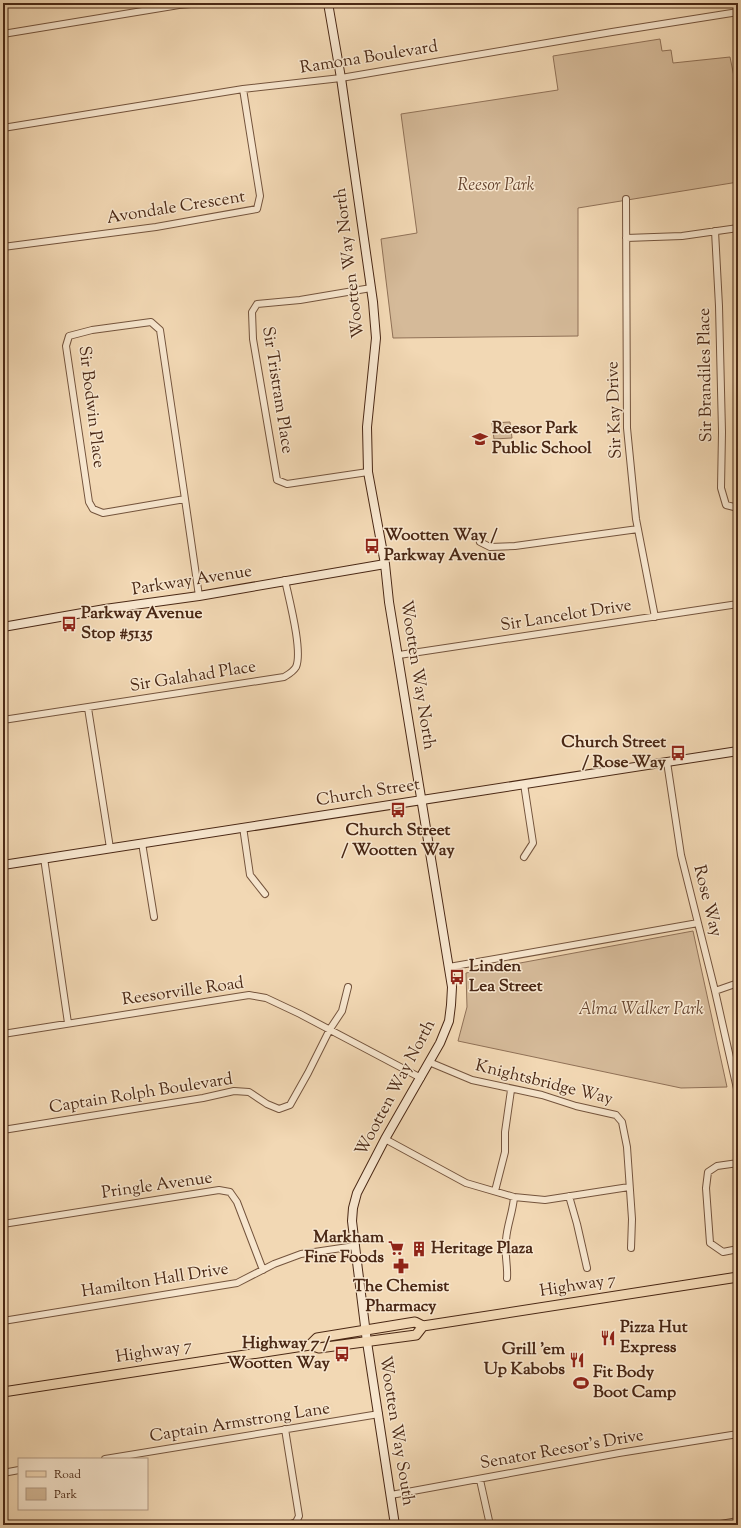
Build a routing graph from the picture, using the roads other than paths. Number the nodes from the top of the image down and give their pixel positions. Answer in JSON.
{"nodes":[{"id":1,"x":203,"y":3,"type":"edge"},
{"id":2,"x":328,"y":3,"type":"edge"},
{"id":3,"x":738,"y":12,"type":"edge"},
{"id":4,"x":3,"y":34,"type":"edge"},
{"id":5,"x":341,"y":78,"type":"junction"},
{"id":6,"x":243,"y":89,"type":"junction"},
{"id":7,"x":3,"y":128,"type":"edge"},
{"id":8,"x":626,"y":200,"type":"dead end"},
{"id":9,"x":738,"y":228,"type":"edge"},
{"id":10,"x":715,"y":231,"type":"junction"},
{"id":11,"x":626,"y":238,"type":"junction"},
{"id":12,"x":3,"y":247,"type":"edge"},
{"id":13,"x":371,"y":288,"type":"junction"},
{"id":14,"x":368,"y":472,"type":"junction"},
{"id":15,"x":185,"y":499,"type":"junction"},
{"id":16,"x":738,"y":508,"type":"edge"},
{"id":17,"x":638,"y":529,"type":"junction"},
{"id":18,"x":480,"y":542,"type":"dead end"},
{"id":19,"x":385,"y":564,"type":"junction"},
{"id":20,"x":285,"y":580,"type":"junction"},
{"id":21,"x":199,"y":596,"type":"junction"},
{"id":22,"x":738,"y":604,"type":"edge"},
{"id":23,"x":655,"y":617,"type":"junction"},
{"id":24,"x":3,"y":626,"type":"edge"},
{"id":25,"x":399,"y":655,"type":"junction"},
{"id":26,"x":88,"y":708,"type":"junction"},
{"id":27,"x":3,"y":720,"type":"edge"},
{"id":28,"x":738,"y":751,"type":"edge"},
{"id":29,"x":667,"y":762,"type":"junction"},
{"id":30,"x":524,"y":784,"type":"junction"},
{"id":31,"x":422,"y":800,"type":"junction"},
{"id":32,"x":243,"y":827,"type":"junction"},
{"id":33,"x":142,"y":843,"type":"junction"},
{"id":34,"x":110,"y":848,"type":"junction"},
{"id":35,"x":524,"y":857,"type":"dead end"},
{"id":36,"x":44,"y":858,"type":"junction"},
{"id":37,"x":3,"y":865,"type":"edge"},
{"id":38,"x":265,"y":894,"type":"dead end"},
{"id":39,"x":154,"y":917,"type":"dead end"},
{"id":40,"x":698,"y":923,"type":"junction"},
{"id":41,"x":449,"y":967,"type":"junction"},
{"id":42,"x":738,"y":983,"type":"edge"},
{"id":43,"x":348,"y":987,"type":"dead end"},
{"id":44,"x":715,"y":991,"type":"junction"},
{"id":45,"x":68,"y":1023,"type":"junction"},
{"id":46,"x":330,"y":1029,"type":"junction"},
{"id":47,"x":3,"y":1034,"type":"edge"},
{"id":48,"x":429,"y":1062,"type":"junction"},
{"id":49,"x":736,"y":1070,"type":"edge"},
{"id":50,"x":421,"y":1078,"type":"junction"},
{"id":51,"x":511,"y":1090,"type":"junction"},
{"id":52,"x":738,"y":1093,"type":"edge"},
{"id":53,"x":3,"y":1130,"type":"edge"},
{"id":54,"x":385,"y":1139,"type":"junction"},
{"id":55,"x":738,"y":1163,"type":"edge"},
{"id":56,"x":629,"y":1187,"type":"junction"},
{"id":57,"x":495,"y":1191,"type":"junction"},
{"id":58,"x":569,"y":1196,"type":"junction"},
{"id":59,"x":514,"y":1197,"type":"junction"},
{"id":60,"x":3,"y":1224,"type":"edge"},
{"id":61,"x":355,"y":1246,"type":"junction"},
{"id":62,"x":631,"y":1248,"type":"dead end"},
{"id":63,"x":738,"y":1249,"type":"edge"},
{"id":64,"x":587,"y":1268,"type":"dead end"},
{"id":65,"x":262,"y":1270,"type":"junction"},
{"id":66,"x":738,"y":1277,"type":"edge"},
{"id":67,"x":508,"y":1278,"type":"dead end"},
{"id":68,"x":3,"y":1320,"type":"edge"},
{"id":69,"x":423,"y":1326,"type":"junction"},
{"id":70,"x":366,"y":1330,"type":"junction"},
{"id":71,"x":367,"y":1342,"type":"junction"},
{"id":72,"x":310,"y":1345,"type":"junction"},
{"id":73,"x":3,"y":1392,"type":"edge"},
{"id":74,"x":379,"y":1414,"type":"junction"},
{"id":75,"x":285,"y":1429,"type":"junction"},
{"id":76,"x":738,"y":1434,"type":"edge"},
{"id":77,"x":111,"y":1458,"type":"edge"},
{"id":78,"x":18,"y":1470,"type":"edge"},
{"id":79,"x":3,"y":1473,"type":"edge"},
{"id":80,"x":480,"y":1480,"type":"junction"},
{"id":81,"x":391,"y":1495,"type":"junction"},
{"id":82,"x":738,"y":1521,"type":"edge"},
{"id":83,"x":289,"y":1525,"type":"edge"},
{"id":84,"x":395,"y":1525,"type":"edge"},
{"id":85,"x":490,"y":1525,"type":"edge"},
{"id":86,"x":715,"y":1525,"type":"edge"}],
"edges":[{"from":1,"to":4,"type":"street"},
{"from":2,"to":5,"type":"street","name":"Wootten Way North"},
{"from":3,"to":5,"type":"street","name":"Ramona Boulevard"},
{"from":5,"to":6,"type":"street","name":"Ramona Boulevard"},
{"from":5,"to":13,"type":"street","name":"Wootten Way North"},
{"from":6,"to":7,"type":"street","name":"Ramona Boulevard"},
{"from":6,"to":12,"type":"street","name":"Avondale Crescent"},
{"from":8,"to":11,"type":"street","name":"Sir Kay Drive"},
{"from":9,"to":10,"type":"street"},
{"from":10,"to":11,"type":"street"},
{"from":10,"to":16,"type":"street","name":"Sir Brandiles Place"},
{"from":11,"to":17,"type":"street","name":"Sir Kay Drive"},
{"from":13,"to":14,"type":"street","name":"Wootten Way North"},
{"from":13,"to":14,"type":"street","name":"Sir Tristram Place"},
{"from":14,"to":19,"type":"street","name":"Wootten Way North"},
{"from":15,"to":15,"type":"street","name":"Sir Bodwin Place"},
{"from":15,"to":21,"type":"street","name":"Sir Bodwin Place"},
{"from":17,"to":18,"type":"street"},
{"from":17,"to":23,"type":"street","name":"Sir Kay Drive"},
{"from":19,"to":20,"type":"street","name":"Parkway Avenue"},
{"from":19,"to":25,"type":"street","name":"Wootten Way North"},
{"from":20,"to":21,"type":"street","name":"Parkway Avenue"},
{"from":20,"to":26,"type":"street","name":"Sir Galahad Place"},
{"from":21,"to":24,"type":"street","name":"Parkway Avenue"},
{"from":22,"to":23,"type":"street","name":"Sir Lancelot Drive"},
{"from":23,"to":25,"type":"street","name":"Sir Lancelot Drive"},
{"from":25,"to":31,"type":"street","name":"Wootten Way North"},
{"from":26,"to":27,"type":"street","name":"Sir Galahad Place"},
{"from":26,"to":34,"type":"street"},
{"from":28,"to":29,"type":"street","name":"Church Street"},
{"from":29,"to":30,"type":"street","name":"Church Street"},
{"from":29,"to":40,"type":"street","name":"Rose Way"},
{"from":30,"to":31,"type":"street","name":"Church Street"},
{"from":30,"to":35,"type":"street"},
{"from":31,"to":32,"type":"street","name":"Church Street"},
{"from":31,"to":41,"type":"street","name":"Wootten Way North"},
{"from":32,"to":33,"type":"street","name":"Church Street"},
{"from":32,"to":38,"type":"street"},
{"from":33,"to":34,"type":"street","name":"Church Street"},
{"from":33,"to":39,"type":"street"},
{"from":34,"to":36,"type":"street","name":"Church Street"},
{"from":36,"to":37,"type":"street","name":"Church Street"},
{"from":36,"to":45,"type":"street"},
{"from":40,"to":41,"type":"street"},
{"from":40,"to":44,"type":"street","name":"Rose Way"},
{"from":41,"to":48,"type":"street","name":"Wootten Way North"},
{"from":42,"to":44,"type":"street"},
{"from":43,"to":46,"type":"street","name":"Captain Rolph Boulevard"},
{"from":44,"to":49,"type":"street","name":"Rose Way"},
{"from":45,"to":46,"type":"street","name":"Reesorville Road"},
{"from":45,"to":47,"type":"street","name":"Reesorville Road"},
{"from":46,"to":50,"type":"street","name":"Reesorville Road"},
{"from":46,"to":53,"type":"street","name":"Captain Rolph Boulevard"},
{"from":48,"to":50,"type":"street","name":"Wootten Way North"},
{"from":48,"to":51,"type":"street","name":"Knightsbridge Way"},
{"from":49,"to":52,"type":"street","name":"Rose Way"},
{"from":50,"to":54,"type":"street","name":"Wootten Way North"},
{"from":51,"to":56,"type":"street","name":"Knightsbridge Way"},
{"from":51,"to":57,"type":"street"},
{"from":54,"to":57,"type":"street"},
{"from":54,"to":61,"type":"street","name":"Wootten Way North"},
{"from":55,"to":63,"type":"street"},
{"from":56,"to":58,"type":"street"},
{"from":56,"to":62,"type":"street","name":"Knightsbridge Way"},
{"from":57,"to":59,"type":"street"},
{"from":58,"to":59,"type":"street"},
{"from":58,"to":64,"type":"street"},
{"from":59,"to":67,"type":"street"},
{"from":60,"to":65,"type":"street","name":"Pringle Avenue"},
{"from":61,"to":65,"type":"street","name":"Hamilton Hall Drive"},
{"from":61,"to":70,"type":"street","name":"Wootten Way North"},
{"from":65,"to":68,"type":"street","name":"Hamilton Hall Drive"},
{"from":66,"to":69,"type":"main road","name":"Highway 7"},
{"from":69,"to":70,"type":"main road","name":"Highway 7"},
{"from":69,"to":71,"type":"main road","name":"Highway 7"},
{"from":70,"to":71,"type":"street","name":"Wootten Way South"},
{"from":70,"to":72,"type":"main road","name":"Highway 7"},
{"from":71,"to":72,"type":"main road","name":"Highway 7"},
{"from":71,"to":74,"type":"street","name":"Wootten Way South"},
{"from":72,"to":73,"type":"main road","name":"Highway 7"},
{"from":74,"to":75,"type":"street","name":"Captain Armstrong Lane"},
{"from":74,"to":81,"type":"street","name":"Wootten Way South"},
{"from":75,"to":77,"type":"street","name":"Captain Armstrong Lane"},
{"from":75,"to":83,"type":"street"},
{"from":76,"to":80,"type":"street","name":"Senator Reesor's Drive"},
{"from":78,"to":79,"type":"street"},
{"from":80,"to":81,"type":"street","name":"Senator Reesor's Drive"},
{"from":80,"to":85,"type":"street"},
{"from":81,"to":84,"type":"street","name":"Wootten Way South"},
{"from":82,"to":86,"type":"street"}]}
